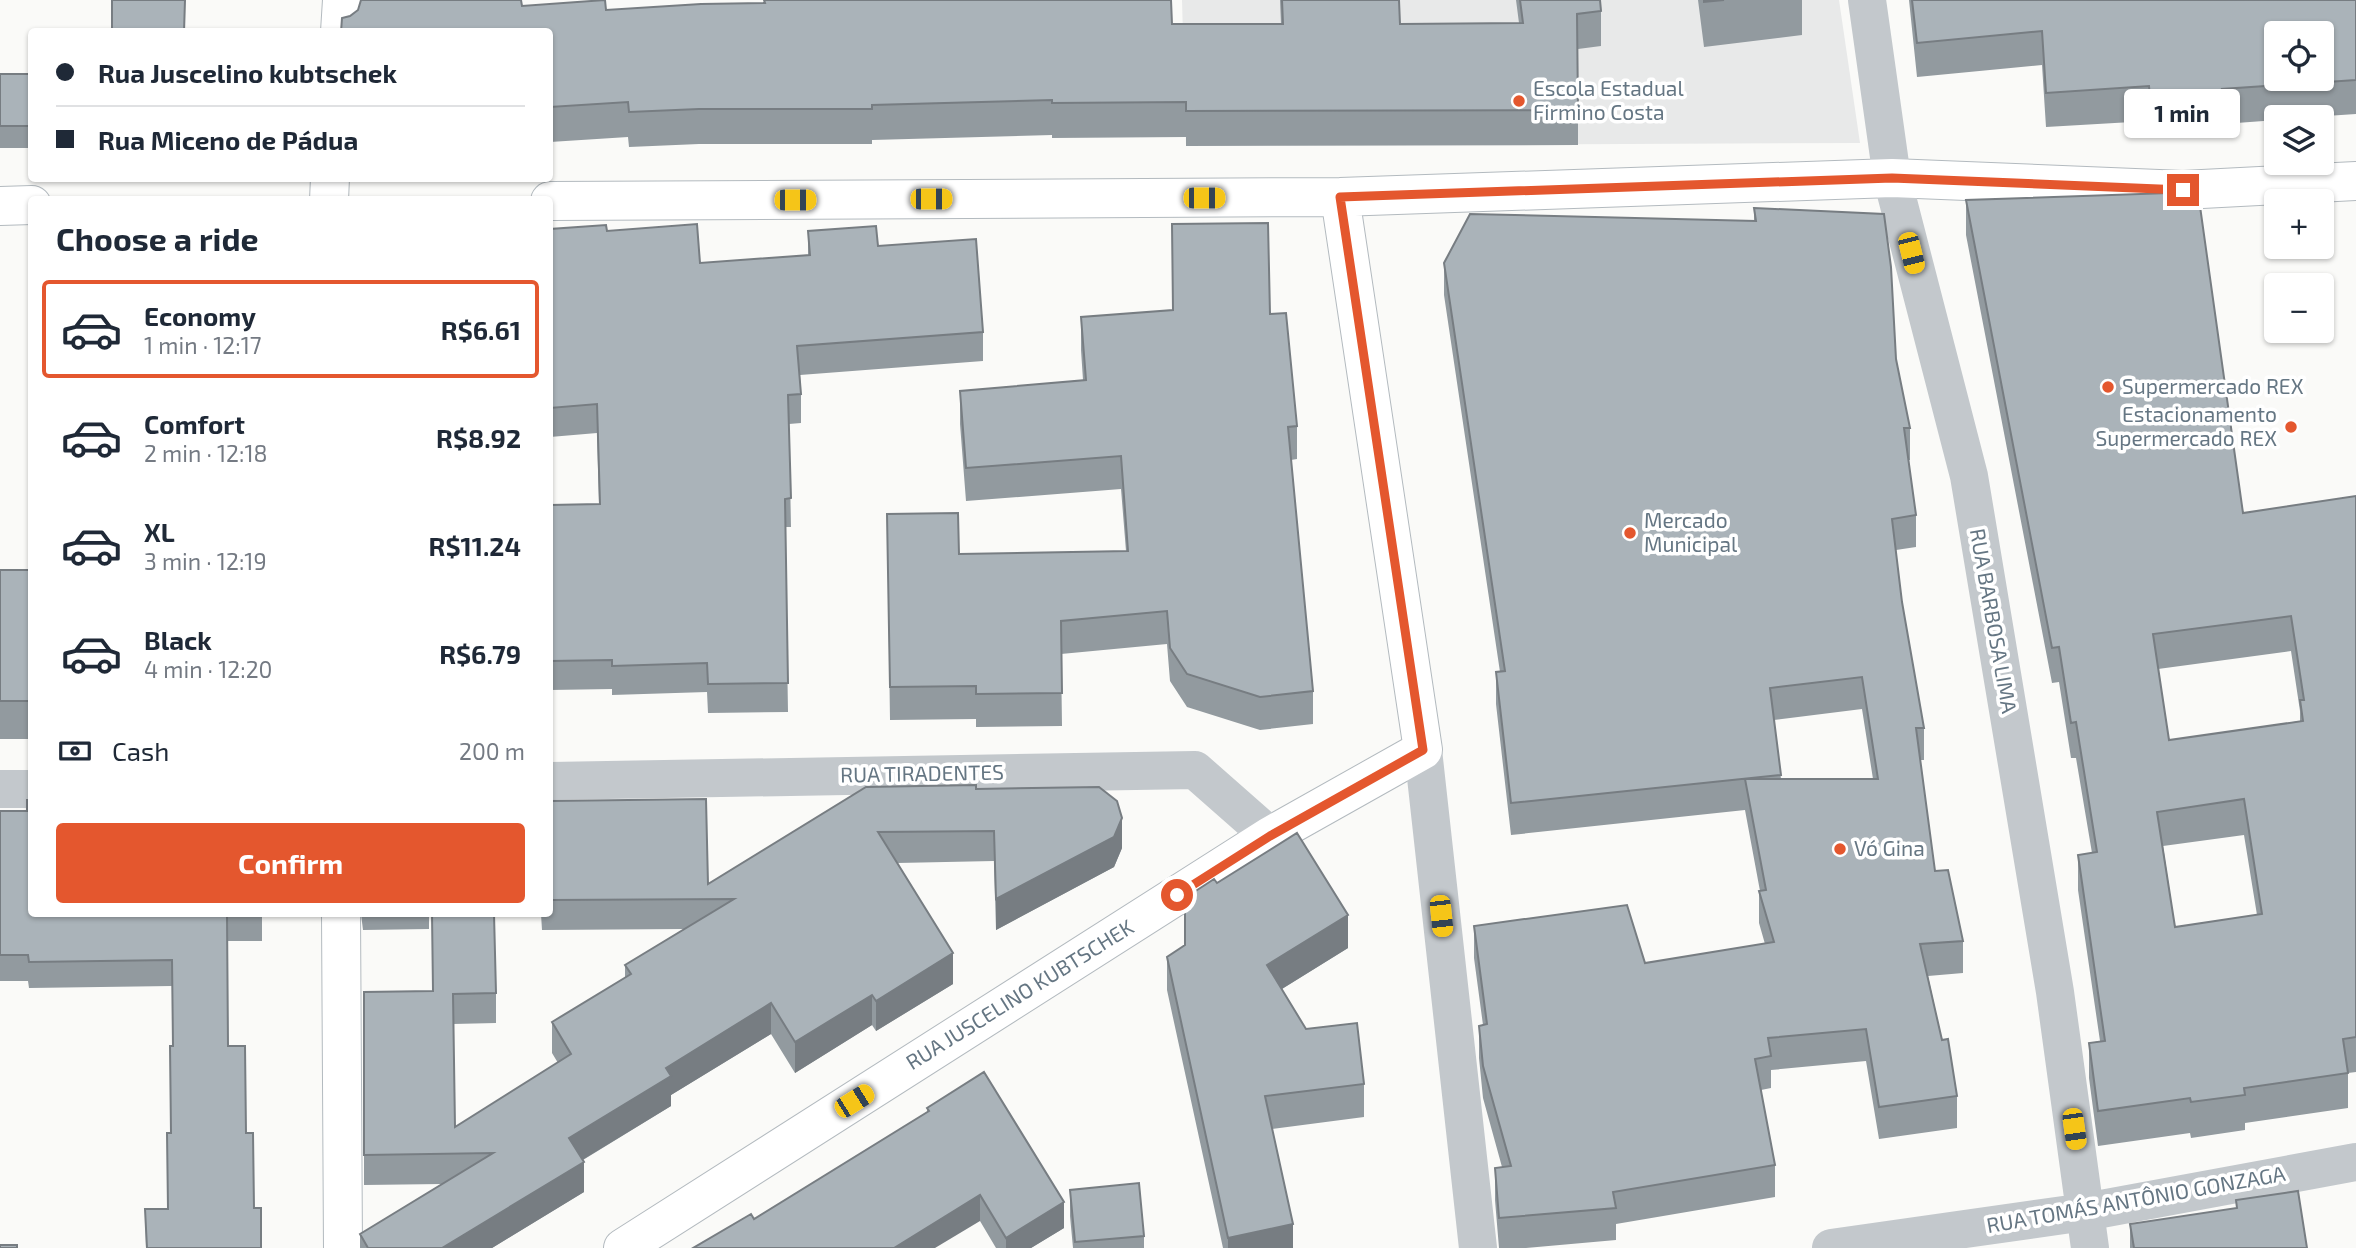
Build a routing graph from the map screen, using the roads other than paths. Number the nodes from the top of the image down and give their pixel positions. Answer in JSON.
{"nodes":[{"id":1,"x":342,"y":0,"type":"edge"},
{"id":2,"x":1867,"y":0,"type":"edge"},
{"id":3,"x":340,"y":28,"type":"edge"},
{"id":4,"x":1892,"y":178,"type":"junction"},
{"id":5,"x":2356,"y":181,"type":"edge"},
{"id":6,"x":1340,"y":197,"type":"junction"},
{"id":7,"x":553,"y":201,"type":"edge"},
{"id":8,"x":28,"y":205,"type":"edge"},
{"id":9,"x":0,"y":206,"type":"edge"},
{"id":10,"x":1423,"y":750,"type":"junction"},
{"id":11,"x":553,"y":780,"type":"edge"},
{"id":12,"x":0,"y":789,"type":"edge"},
{"id":13,"x":28,"y":789,"type":"edge"},
{"id":14,"x":1270,"y":836,"type":"junction"},
{"id":15,"x":341,"y":917,"type":"edge"},
{"id":16,"x":2356,"y":1161,"type":"edge"},
{"id":17,"x":2087,"y":1230,"type":"edge"},
{"id":18,"x":343,"y":1248,"type":"edge"},
{"id":19,"x":623,"y":1248,"type":"edge"},
{"id":20,"x":1478,"y":1248,"type":"edge"},
{"id":21,"x":1831,"y":1248,"type":"edge"}],
"edges":[{"from":1,"to":3,"type":"main road"},
{"from":2,"to":4,"type":"street","name":"RUA BARBOSA LIMA"},
{"from":4,"to":5,"type":"main road"},
{"from":4,"to":6,"type":"main road"},
{"from":4,"to":17,"type":"street","name":"RUA BARBOSA LIMA"},
{"from":6,"to":7,"type":"main road"},
{"from":6,"to":10,"type":"main road"},
{"from":8,"to":9,"type":"main road"},
{"from":10,"to":14,"type":"main road","name":"RUA JUSCELINO KUBTSCHEK"},
{"from":10,"to":20,"type":"street"},
{"from":11,"to":14,"type":"street","name":"RUA TIRADENTES"},
{"from":12,"to":13,"type":"street"},
{"from":14,"to":19,"type":"main road","name":"RUA JUSCELINO KUBTSCHEK"},
{"from":15,"to":18,"type":"main road"},
{"from":16,"to":17,"type":"street","name":"RUA TOMÁS ANTÔNIO GONZAGA"},
{"from":17,"to":21,"type":"street","name":"RUA TOMÁS ANTÔNIO GONZAGA"}]}
